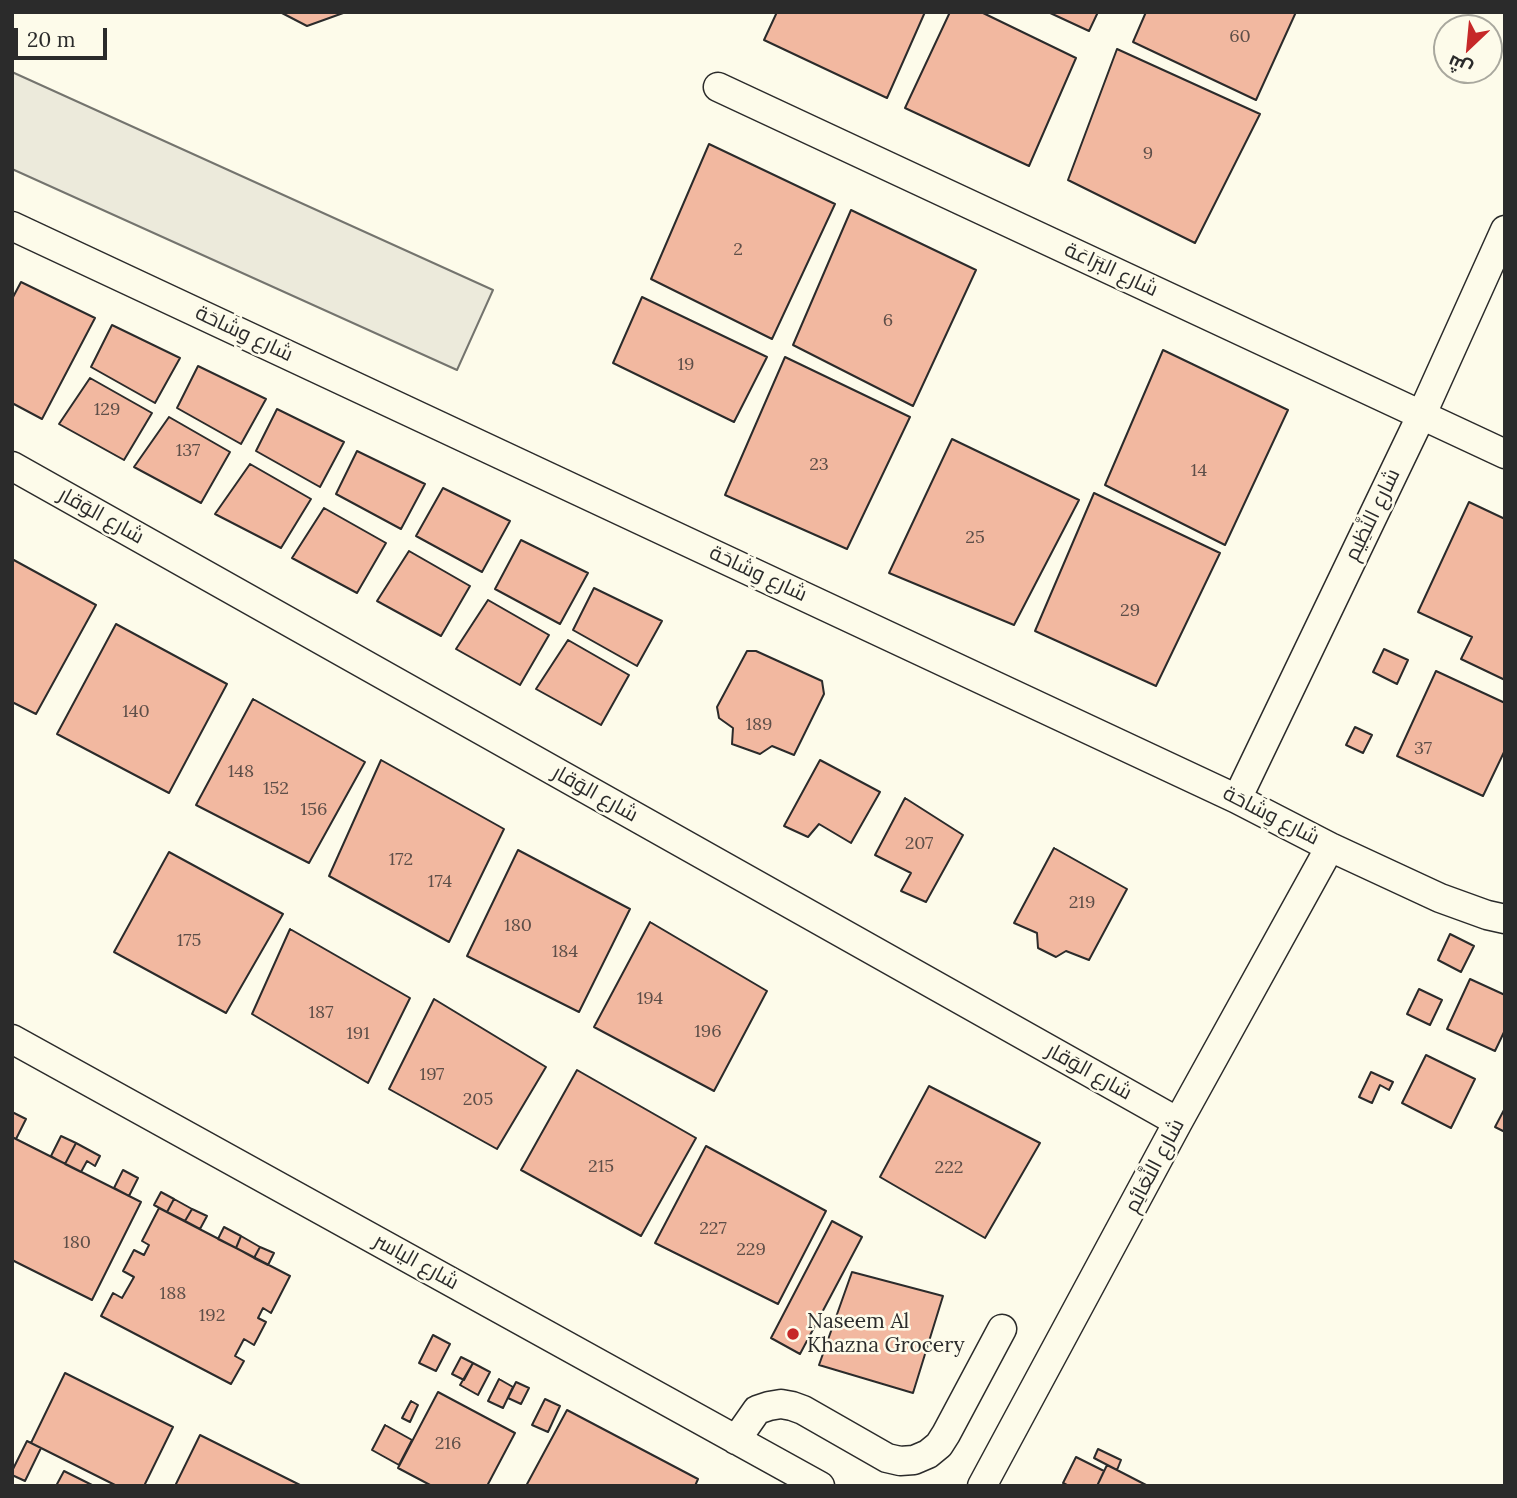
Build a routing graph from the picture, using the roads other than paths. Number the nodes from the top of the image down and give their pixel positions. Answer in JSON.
{"nodes":[{"id":1,"x":718,"y":87,"type":"dead end"},
{"id":2,"x":12,"y":226,"type":"edge"},
{"id":3,"x":1505,"y":230,"type":"edge"},
{"id":4,"x":1422,"y":414,"type":"junction"},
{"id":5,"x":1505,"y":454,"type":"edge"},
{"id":6,"x":12,"y":466,"type":"edge"},
{"id":7,"x":1237,"y":799,"type":"junction"},
{"id":8,"x":1330,"y":847,"type":"junction"},
{"id":9,"x":1505,"y":919,"type":"edge"},
{"id":10,"x":12,"y":1039,"type":"edge"},
{"id":11,"x":1178,"y":1122,"type":"junction"},
{"id":12,"x":1002,"y":1329,"type":"dead end"},
{"id":13,"x":736,"y":1440,"type":"junction"},
{"id":14,"x":820,"y":1486,"type":"edge"},
{"id":15,"x":982,"y":1486,"type":"edge"}],
"edges":[{"from":1,"to":4,"type":"street","name":"شارع البَرَاعَة"},
{"from":2,"to":7,"type":"street","name":"شارع وِشَاحَة"},
{"from":3,"to":4,"type":"street","name":"شارع النَّظِيم"},
{"from":4,"to":5,"type":"street","name":"شارع البَرَاعَة"},
{"from":4,"to":7,"type":"street","name":"شارع النَّظِيم"},
{"from":6,"to":11,"type":"street","name":"شارع الوَقار"},
{"from":7,"to":8,"type":"street","name":"شارع وِشَاحَة"},
{"from":8,"to":9,"type":"street","name":"شارع وِشَاحَة"},
{"from":8,"to":11,"type":"street","name":"شارع النَّعَائِم"},
{"from":10,"to":13,"type":"street","name":"شارع الياسر"},
{"from":11,"to":15,"type":"street","name":"شارع النَّعَائِم"},
{"from":12,"to":13,"type":"street"},
{"from":13,"to":14,"type":"street","name":"شارع الياسر"}]}
